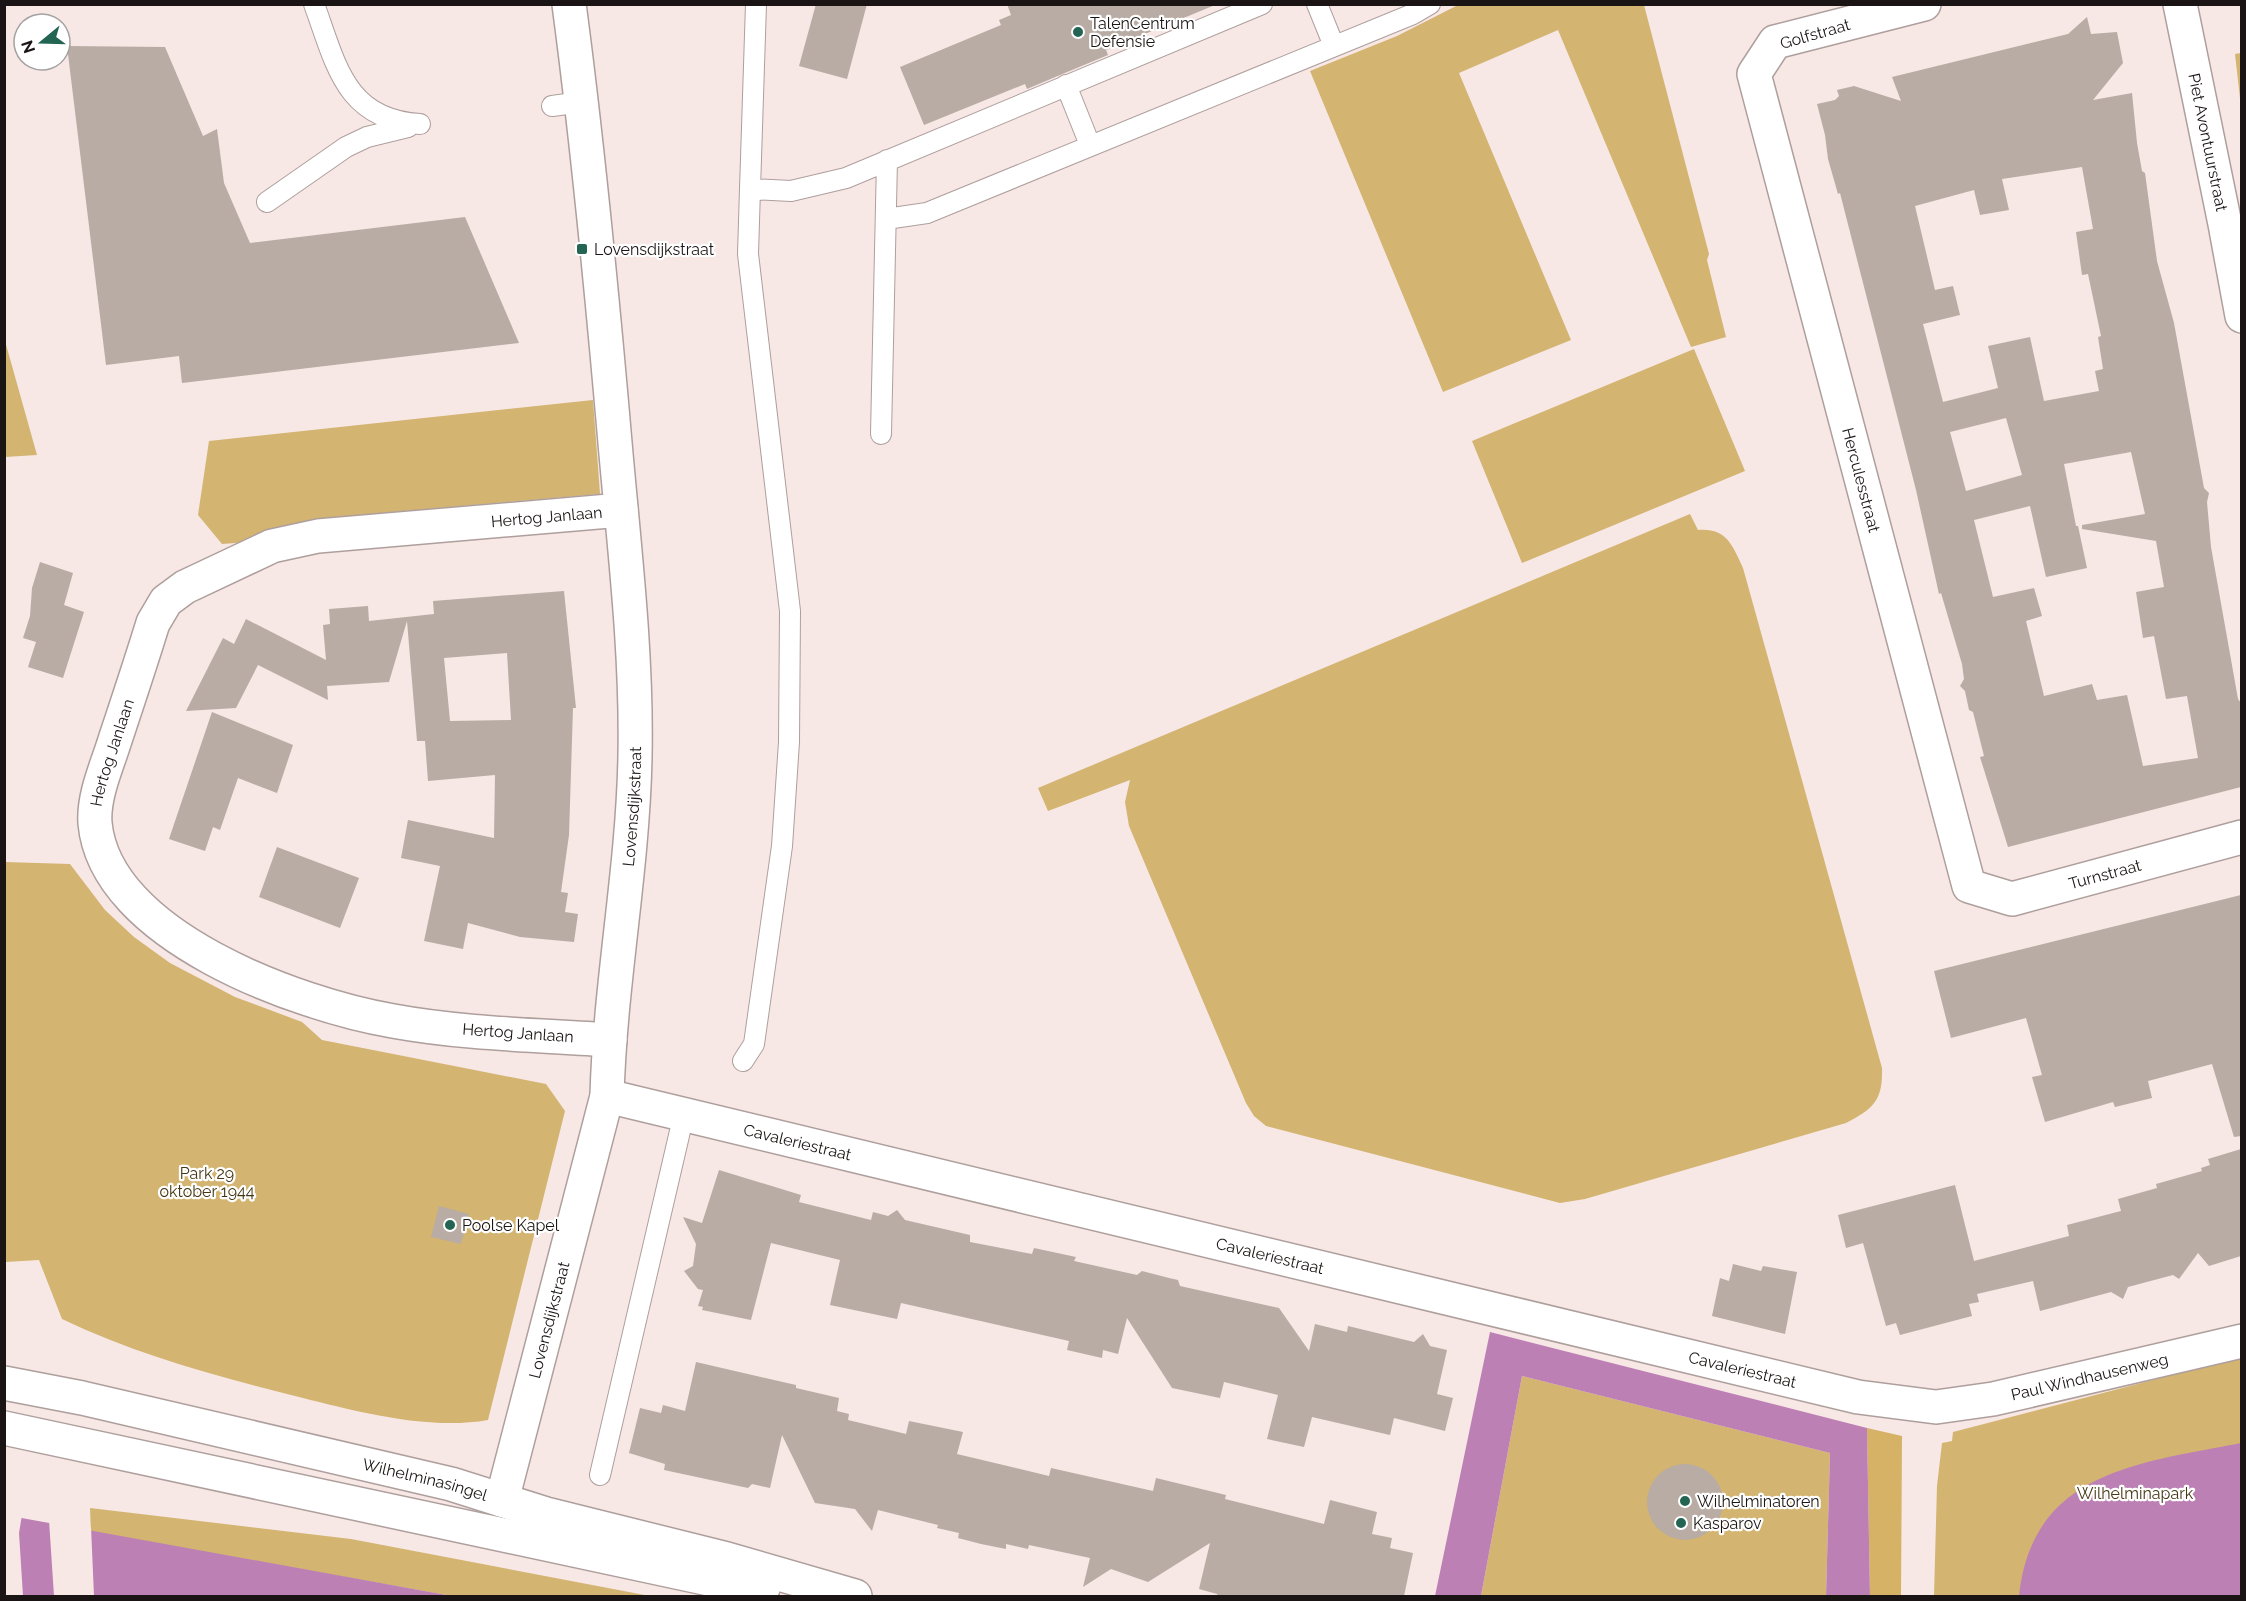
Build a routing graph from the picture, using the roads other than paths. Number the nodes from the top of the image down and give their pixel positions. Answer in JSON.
{"nodes":[{"id":1,"x":314,"y":4,"type":"edge"},
{"id":2,"x":569,"y":4,"type":"edge"},
{"id":3,"x":756,"y":4,"type":"edge"},
{"id":4,"x":1262,"y":4,"type":"edge"},
{"id":5,"x":1317,"y":4,"type":"edge"},
{"id":6,"x":1430,"y":4,"type":"edge"},
{"id":7,"x":1924,"y":4,"type":"edge"},
{"id":8,"x":2180,"y":4,"type":"edge"},
{"id":9,"x":1334,"y":46,"type":"junction"},
{"id":10,"x":1754,"y":74,"type":"joint"},
{"id":11,"x":1066,"y":85,"type":"junction"},
{"id":12,"x":1090,"y":145,"type":"junction"},
{"id":13,"x":887,"y":160,"type":"junction"},
{"id":14,"x":750,"y":189,"type":"junction"},
{"id":15,"x":267,"y":202,"type":"dead end"},
{"id":16,"x":2232,"y":213,"type":"edge"},
{"id":17,"x":886,"y":219,"type":"junction"},
{"id":18,"x":2241,"y":316,"type":"edge"},
{"id":19,"x":881,"y":434,"type":"dead end"},
{"id":20,"x":621,"y":510,"type":"junction"},
{"id":21,"x":2241,"y":837,"type":"edge"},
{"id":22,"x":1970,"y":886,"type":"joint"},
{"id":23,"x":610,"y":1040,"type":"junction"},
{"id":24,"x":742,"y":1061,"type":"dead end"},
{"id":25,"x":607,"y":1096,"type":"junction"},
{"id":26,"x":684,"y":1114,"type":"junction"},
{"id":27,"x":2241,"y":1341,"type":"edge"},
{"id":28,"x":4,"y":1383,"type":"edge"},
{"id":29,"x":1936,"y":1407,"type":"joint"},
{"id":30,"x":4,"y":1428,"type":"edge"},
{"id":31,"x":600,"y":1475,"type":"dead end"},
{"id":32,"x":502,"y":1500,"type":"junction"},
{"id":33,"x":848,"y":1595,"type":"edge"}],
"edges":[{"from":1,"to":15,"type":"lane"},
{"from":2,"to":20,"type":"street","name":"Lovensdijkstraat"},
{"from":3,"to":14,"type":"lane"},
{"from":4,"to":11,"type":"lane"},
{"from":5,"to":9,"type":"lane"},
{"from":6,"to":9,"type":"lane"},
{"from":7,"to":10,"type":"street","name":"Golfstraat"},
{"from":8,"to":16,"type":"street","name":"Piet Avontuurstraat"},
{"from":9,"to":12,"type":"lane"},
{"from":10,"to":22,"type":"street","name":"Herculesstraat"},
{"from":11,"to":12,"type":"lane"},
{"from":11,"to":13,"type":"lane"},
{"from":12,"to":17,"type":"lane"},
{"from":13,"to":14,"type":"lane"},
{"from":13,"to":17,"type":"lane"},
{"from":14,"to":24,"type":"lane"},
{"from":16,"to":18,"type":"street","name":"Piet Avontuurstraat"},
{"from":17,"to":19,"type":"lane"},
{"from":20,"to":23,"type":"street","name":"Lovensdijkstraat"},
{"from":20,"to":23,"type":"street","name":"Hertog Janlaan"},
{"from":21,"to":22,"type":"street","name":"Turnstraat"},
{"from":23,"to":25,"type":"street","name":"Lovensdijkstraat"},
{"from":25,"to":26,"type":"street","name":"Cavaleriestraat"},
{"from":25,"to":32,"type":"street","name":"Lovensdijkstraat"},
{"from":26,"to":29,"type":"street","name":"Cavaleriestraat"},
{"from":26,"to":31,"type":"lane"},
{"from":27,"to":29,"type":"street","name":"Paul Windhausenweg"},
{"from":28,"to":32,"type":"street","name":"Wilhelminasingel"},
{"from":30,"to":33,"type":"street","name":"Wilhelminasingel"},
{"from":32,"to":33,"type":"street","name":"Wilhelminasingel"}]}
